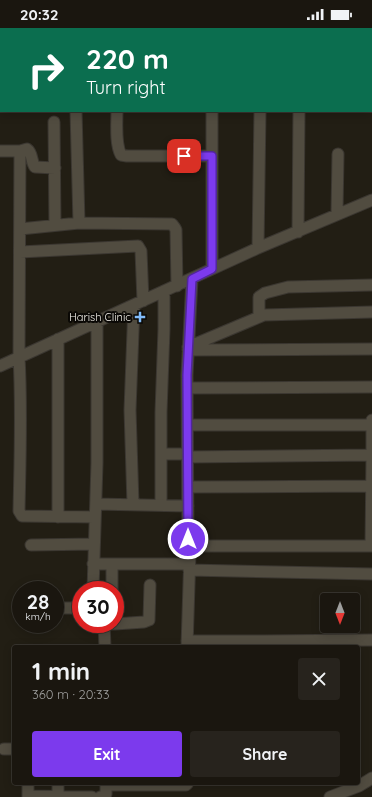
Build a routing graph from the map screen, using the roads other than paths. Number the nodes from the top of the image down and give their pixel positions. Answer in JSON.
{"nodes":[{"id":1,"x":76,"y":112,"type":"edge"},
{"id":2,"x":117,"y":112,"type":"edge"},
{"id":3,"x":212,"y":112,"type":"edge"},
{"id":4,"x":260,"y":112,"type":"edge"},
{"id":5,"x":299,"y":112,"type":"edge"},
{"id":6,"x":54,"y":122,"type":"dead end"},
{"id":7,"x":0,"y":151,"type":"edge"},
{"id":8,"x":20,"y":151,"type":"junction"},
{"id":9,"x":338,"y":154,"type":"dead end"},
{"id":10,"x":212,"y":156,"type":"junction"},
{"id":11,"x":55,"y":168,"type":"junction"},
{"id":12,"x":372,"y":200,"type":"edge"},
{"id":13,"x":337,"y":214,"type":"junction"},
{"id":14,"x":79,"y":223,"type":"junction"},
{"id":15,"x":55,"y":225,"type":"junction"},
{"id":16,"x":20,"y":229,"type":"junction"},
{"id":17,"x":298,"y":232,"type":"junction"},
{"id":18,"x":258,"y":248,"type":"junction"},
{"id":19,"x":20,"y":252,"type":"junction"},
{"id":20,"x":212,"y":269,"type":"junction"},
{"id":21,"x":192,"y":279,"type":"junction"},
{"id":22,"x":372,"y":285,"type":"edge"},
{"id":23,"x":178,"y":286,"type":"junction"},
{"id":24,"x":164,"y":292,"type":"junction"},
{"id":25,"x":138,"y":303,"type":"junction"},
{"id":26,"x":372,"y":312,"type":"edge"},
{"id":27,"x":259,"y":316,"type":"junction"},
{"id":28,"x":97,"y":322,"type":"junction"},
{"id":29,"x":58,"y":339,"type":"junction"},
{"id":30,"x":188,"y":348,"type":"junction"},
{"id":31,"x":372,"y":349,"type":"edge"},
{"id":32,"x":19,"y":357,"type":"junction"},
{"id":33,"x":0,"y":366,"type":"edge"},
{"id":34,"x":187,"y":388,"type":"junction"},
{"id":35,"x":372,"y":388,"type":"edge"},
{"id":36,"x":372,"y":420,"type":"edge"},
{"id":37,"x":188,"y":425,"type":"junction"},
{"id":38,"x":372,"y":425,"type":"edge"},
{"id":39,"x":372,"y":449,"type":"edge"},
{"id":40,"x":161,"y":454,"type":"junction"},
{"id":41,"x":188,"y":455,"type":"junction"},
{"id":42,"x":372,"y":455,"type":"edge"},
{"id":43,"x":372,"y":459,"type":"edge"},
{"id":44,"x":372,"y":486,"type":"edge"},
{"id":45,"x":188,"y":487,"type":"junction"},
{"id":46,"x":96,"y":504,"type":"junction"},
{"id":47,"x":133,"y":504,"type":"junction"},
{"id":48,"x":161,"y":505,"type":"junction"},
{"id":49,"x":188,"y":506,"type":"junction"},
{"id":50,"x":58,"y":516,"type":"junction"},
{"id":51,"x":95,"y":517,"type":"junction"},
{"id":52,"x":30,"y":544,"type":"dead end"},
{"id":53,"x":94,"y":544,"type":"junction"},
{"id":54,"x":372,"y":546,"type":"edge"},
{"id":55,"x":191,"y":547,"type":"junction"},
{"id":56,"x":94,"y":564,"type":"junction"},
{"id":57,"x":112,"y":564,"type":"junction"},
{"id":58,"x":189,"y":567,"type":"junction"},
{"id":59,"x":372,"y":574,"type":"edge"},
{"id":60,"x":93,"y":581,"type":"edge"},
{"id":61,"x":112,"y":581,"type":"edge"},
{"id":62,"x":150,"y":585,"type":"dead end"},
{"id":63,"x":124,"y":623,"type":"edge"},
{"id":64,"x":372,"y":629,"type":"edge"},
{"id":65,"x":104,"y":633,"type":"edge"},
{"id":66,"x":372,"y":639,"type":"edge"},
{"id":67,"x":187,"y":644,"type":"edge"},
{"id":68,"x":105,"y":645,"type":"edge"},
{"id":69,"x":372,"y":778,"type":"edge"},
{"id":70,"x":28,"y":785,"type":"edge"},
{"id":71,"x":58,"y":785,"type":"edge"},
{"id":72,"x":106,"y":785,"type":"edge"},
{"id":73,"x":146,"y":785,"type":"edge"},
{"id":74,"x":187,"y":785,"type":"edge"},
{"id":75,"x":346,"y":794,"type":"edge"},
{"id":76,"x":28,"y":797,"type":"edge"},
{"id":77,"x":58,"y":797,"type":"edge"},
{"id":78,"x":92,"y":797,"type":"edge"},
{"id":79,"x":100,"y":797,"type":"edge"},
{"id":80,"x":330,"y":797,"type":"edge"}],
"edges":[{"from":1,"to":14,"type":"street"},
{"from":2,"to":10,"type":"street"},
{"from":3,"to":10,"type":"street"},
{"from":4,"to":18,"type":"street"},
{"from":5,"to":17,"type":"street"},
{"from":6,"to":11,"type":"street"},
{"from":7,"to":8,"type":"street"},
{"from":8,"to":11,"type":"street"},
{"from":8,"to":16,"type":"street"},
{"from":9,"to":13,"type":"street"},
{"from":10,"to":20,"type":"street"},
{"from":11,"to":15,"type":"street"},
{"from":12,"to":13,"type":"street"},
{"from":13,"to":17,"type":"street"},
{"from":14,"to":15,"type":"street"},
{"from":14,"to":23,"type":"street"},
{"from":15,"to":16,"type":"street"},
{"from":16,"to":19,"type":"street"},
{"from":17,"to":18,"type":"street"},
{"from":18,"to":20,"type":"street"},
{"from":19,"to":25,"type":"street"},
{"from":19,"to":32,"type":"street"},
{"from":20,"to":21,"type":"street"},
{"from":21,"to":23,"type":"street"},
{"from":21,"to":30,"type":"street"},
{"from":22,"to":27,"type":"street"},
{"from":23,"to":24,"type":"street"},
{"from":24,"to":25,"type":"street"},
{"from":24,"to":40,"type":"street"},
{"from":25,"to":28,"type":"street"},
{"from":25,"to":47,"type":"street"},
{"from":26,"to":27,"type":"street"},
{"from":27,"to":30,"type":"street"},
{"from":28,"to":29,"type":"street"},
{"from":28,"to":46,"type":"street"},
{"from":29,"to":32,"type":"street"},
{"from":29,"to":50,"type":"street"},
{"from":30,"to":31,"type":"street"},
{"from":30,"to":34,"type":"street"},
{"from":32,"to":33,"type":"street"},
{"from":32,"to":50,"type":"street"},
{"from":34,"to":35,"type":"street"},
{"from":34,"to":37,"type":"street"},
{"from":36,"to":38,"type":"street"},
{"from":37,"to":38,"type":"street"},
{"from":37,"to":41,"type":"street"},
{"from":38,"to":39,"type":"street"},
{"from":40,"to":41,"type":"street"},
{"from":40,"to":48,"type":"street"},
{"from":41,"to":42,"type":"street"},
{"from":41,"to":45,"type":"street"},
{"from":43,"to":44,"type":"street"},
{"from":44,"to":45,"type":"street"},
{"from":44,"to":54,"type":"street"},
{"from":45,"to":49,"type":"street"},
{"from":46,"to":47,"type":"street"},
{"from":46,"to":51,"type":"street"},
{"from":47,"to":48,"type":"street"},
{"from":48,"to":49,"type":"street"},
{"from":49,"to":55,"type":"street"},
{"from":50,"to":51,"type":"street"},
{"from":51,"to":53,"type":"street"},
{"from":52,"to":53,"type":"street"},
{"from":53,"to":56,"type":"street"},
{"from":54,"to":55,"type":"street"},
{"from":55,"to":58,"type":"street"},
{"from":56,"to":57,"type":"street"},
{"from":56,"to":60,"type":"street"},
{"from":57,"to":58,"type":"street"},
{"from":57,"to":61,"type":"street"},
{"from":58,"to":59,"type":"street"},
{"from":58,"to":67,"type":"street"},
{"from":62,"to":63,"type":"street"},
{"from":64,"to":66,"type":"street"},
{"from":65,"to":68,"type":"street"},
{"from":66,"to":67,"type":"street"},
{"from":69,"to":75,"type":"street"},
{"from":70,"to":76,"type":"street"},
{"from":71,"to":77,"type":"street"},
{"from":72,"to":79,"type":"street"},
{"from":73,"to":74,"type":"street"},
{"from":75,"to":80,"type":"street"},
{"from":76,"to":77,"type":"street"},
{"from":77,"to":78,"type":"street"}]}
